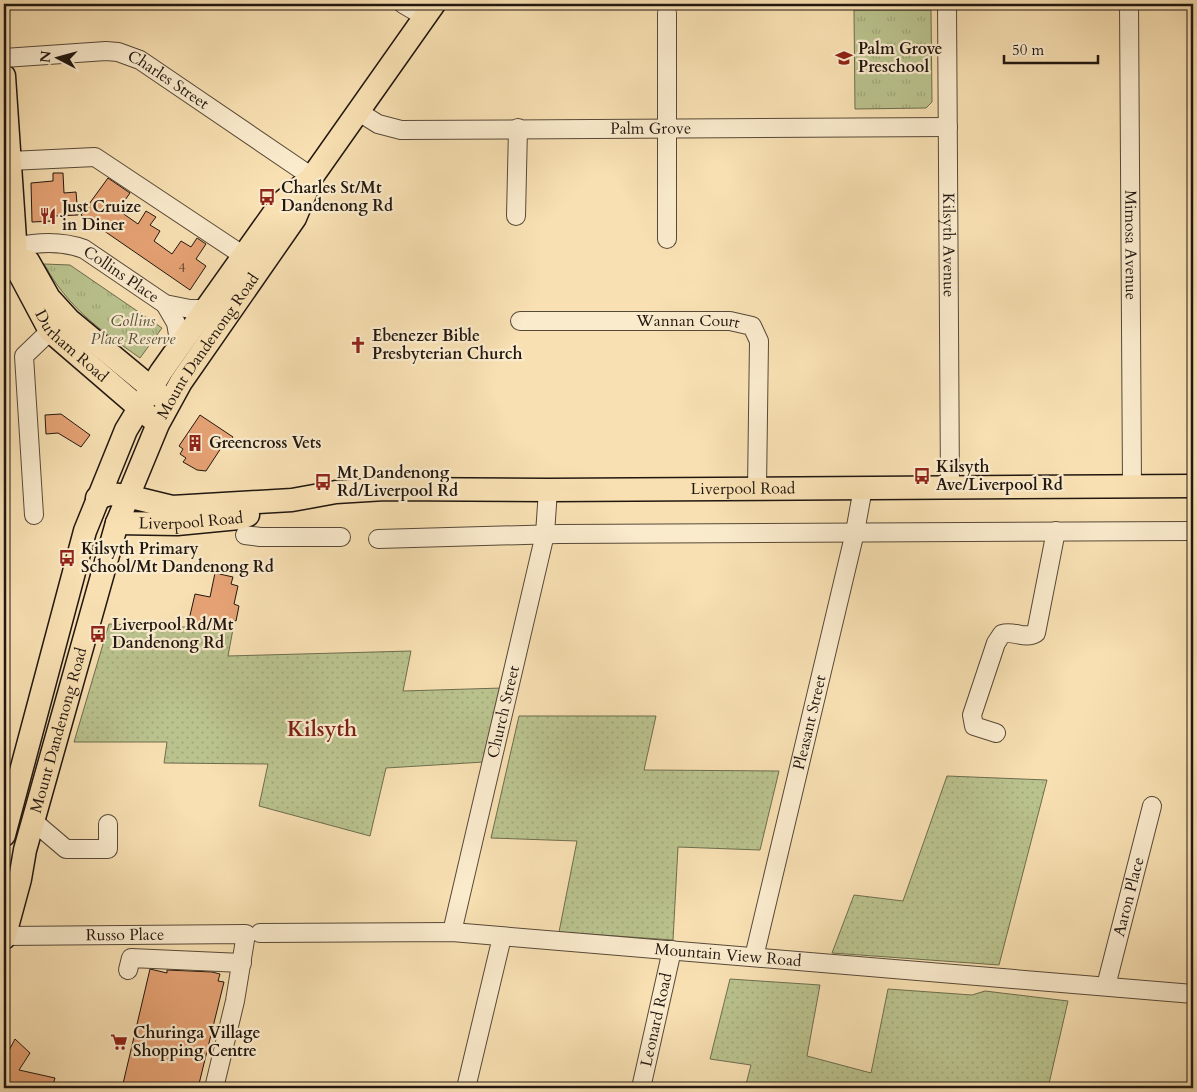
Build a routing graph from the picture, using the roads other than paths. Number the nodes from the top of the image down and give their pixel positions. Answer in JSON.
{"nodes":[{"id":1,"x":403,"y":4,"type":"edge"},
{"id":2,"x":947,"y":4,"type":"edge"},
{"id":3,"x":1129,"y":4,"type":"edge"},
{"id":4,"x":429,"y":11,"type":"edge"},
{"id":5,"x":667,"y":13,"type":"dead end"},
{"id":6,"x":4,"y":58,"type":"edge"},
{"id":7,"x":4,"y":76,"type":"edge"},
{"id":8,"x":359,"y":112,"type":"junction"},
{"id":9,"x":948,"y":126,"type":"junction"},
{"id":10,"x":518,"y":128,"type":"junction"},
{"id":11,"x":667,"y":128,"type":"junction"},
{"id":12,"x":8,"y":148,"type":"edge"},
{"id":13,"x":312,"y":178,"type":"junction"},
{"id":14,"x":516,"y":216,"type":"dead end"},
{"id":15,"x":667,"y":239,"type":"dead end"},
{"id":16,"x":16,"y":247,"type":"junction"},
{"id":17,"x":244,"y":256,"type":"junction"},
{"id":18,"x":165,"y":304,"type":"junction"},
{"id":19,"x":208,"y":309,"type":"junction"},
{"id":20,"x":520,"y":321,"type":"dead end"},
{"id":21,"x":50,"y":331,"type":"junction"},
{"id":22,"x":180,"y":346,"type":"junction"},
{"id":23,"x":152,"y":388,"type":"junction"},
{"id":24,"x":170,"y":404,"type":"junction"},
{"id":25,"x":139,"y":409,"type":"junction"},
{"id":26,"x":158,"y":424,"type":"junction"},
{"id":27,"x":1132,"y":486,"type":"junction"},
{"id":28,"x":1193,"y":486,"type":"edge"},
{"id":29,"x":757,"y":488,"type":"junction"},
{"id":30,"x":863,"y":488,"type":"junction"},
{"id":31,"x":950,"y":488,"type":"junction"},
{"id":32,"x":548,"y":490,"type":"junction"},
{"id":33,"x":127,"y":496,"type":"junction"},
{"id":34,"x":97,"y":498,"type":"junction"},
{"id":35,"x":292,"y":500,"type":"junction"},
{"id":36,"x":34,"y":515,"type":"dead end"},
{"id":37,"x":117,"y":523,"type":"junction"},
{"id":38,"x":1056,"y":531,"type":"junction"},
{"id":39,"x":1193,"y":531,"type":"edge"},
{"id":40,"x":855,"y":532,"type":"junction"},
{"id":41,"x":244,"y":534,"type":"junction"},
{"id":42,"x":545,"y":534,"type":"junction"},
{"id":43,"x":341,"y":537,"type":"dead end"},
{"id":44,"x":378,"y":539,"type":"dead end"},
{"id":45,"x":996,"y":733,"type":"dead end"},
{"id":46,"x":1152,"y":806,"type":"dead end"},
{"id":47,"x":33,"y":821,"type":"junction"},
{"id":48,"x":108,"y":824,"type":"dead end"},
{"id":49,"x":4,"y":835,"type":"edge"},
{"id":50,"x":12,"y":877,"type":"edge"},
{"id":51,"x":452,"y":932,"type":"junction"},
{"id":52,"x":253,"y":933,"type":"junction"},
{"id":53,"x":4,"y":936,"type":"edge"},
{"id":54,"x":502,"y":937,"type":"junction"},
{"id":55,"x":672,"y":950,"type":"junction"},
{"id":56,"x":754,"y":957,"type":"junction"},
{"id":57,"x":242,"y":964,"type":"junction"},
{"id":58,"x":128,"y":970,"type":"dead end"},
{"id":59,"x":1106,"y":986,"type":"junction"},
{"id":60,"x":1193,"y":994,"type":"edge"},
{"id":61,"x":214,"y":1088,"type":"edge"},
{"id":62,"x":466,"y":1088,"type":"edge"},
{"id":63,"x":642,"y":1088,"type":"edge"}],
"edges":[{"from":1,"to":4,"type":"street"},
{"from":2,"to":9,"type":"street","name":"Kilsyth Avenue"},
{"from":3,"to":27,"type":"street","name":"Mimosa Avenue"},
{"from":4,"to":8,"type":"main road","name":"Mount Dandenong Road"},
{"from":5,"to":11,"type":"street"},
{"from":6,"to":13,"type":"street","name":"Charles Street"},
{"from":7,"to":12,"type":"main road","name":"Durham Road"},
{"from":8,"to":10,"type":"street","name":"Palm Grove"},
{"from":8,"to":13,"type":"main road","name":"Mount Dandenong Road"},
{"from":9,"to":11,"type":"street","name":"Palm Grove"},
{"from":9,"to":31,"type":"street","name":"Kilsyth Avenue"},
{"from":10,"to":11,"type":"street","name":"Palm Grove"},
{"from":10,"to":14,"type":"street"},
{"from":11,"to":15,"type":"street"},
{"from":12,"to":16,"type":"main road","name":"Durham Road"},
{"from":12,"to":17,"type":"street"},
{"from":13,"to":17,"type":"main road","name":"Mount Dandenong Road"},
{"from":13,"to":24,"type":"main road","name":"Mount Dandenong Road"},
{"from":16,"to":18,"type":"street","name":"Collins Place"},
{"from":16,"to":21,"type":"main road","name":"Durham Road"},
{"from":16,"to":23,"type":"main road","name":"Durham Road"},
{"from":17,"to":19,"type":"main road","name":"Mount Dandenong Road"},
{"from":18,"to":19,"type":"street"},
{"from":18,"to":22,"type":"street"},
{"from":19,"to":22,"type":"main road","name":"Mount Dandenong Road"},
{"from":20,"to":29,"type":"street","name":"Wannan Court"},
{"from":21,"to":25,"type":"main road","name":"Durham Road"},
{"from":21,"to":36,"type":"street"},
{"from":22,"to":23,"type":"main road","name":"Mount Dandenong Road"},
{"from":23,"to":24,"type":"main road","name":"Durham Road"},
{"from":23,"to":25,"type":"main road","name":"Mount Dandenong Road"},
{"from":24,"to":26,"type":"main road","name":"Mount Dandenong Road"},
{"from":25,"to":26,"type":"main road","name":"Durham Road"},
{"from":25,"to":34,"type":"main road","name":"Mount Dandenong Road"},
{"from":26,"to":33,"type":"main road","name":"Mount Dandenong Road"},
{"from":27,"to":28,"type":"main road","name":"Liverpool Road"},
{"from":27,"to":31,"type":"main road","name":"Liverpool Road"},
{"from":29,"to":30,"type":"main road","name":"Liverpool Road"},
{"from":29,"to":32,"type":"main road","name":"Liverpool Road"},
{"from":30,"to":31,"type":"main road","name":"Liverpool Road"},
{"from":30,"to":40,"type":"street","name":"Pleasant Street"},
{"from":32,"to":35,"type":"main road","name":"Liverpool Road"},
{"from":32,"to":42,"type":"street","name":"Church Street"},
{"from":33,"to":34,"type":"main road","name":"Liverpool Road"},
{"from":33,"to":35,"type":"main road","name":"Liverpool Road"},
{"from":33,"to":37,"type":"main road","name":"Mount Dandenong Road"},
{"from":34,"to":37,"type":"main road"},
{"from":34,"to":49,"type":"main road","name":"Mount Dandenong Road"},
{"from":35,"to":41,"type":"main road","name":"Liverpool Road"},
{"from":37,"to":41,"type":"main road","name":"Liverpool Road"},
{"from":37,"to":47,"type":"main road","name":"Mount Dandenong Road"},
{"from":38,"to":39,"type":"street"},
{"from":38,"to":40,"type":"street"},
{"from":38,"to":45,"type":"street"},
{"from":40,"to":42,"type":"street"},
{"from":40,"to":56,"type":"street","name":"Pleasant Street"},
{"from":41,"to":43,"type":"street"},
{"from":42,"to":44,"type":"street"},
{"from":42,"to":51,"type":"street","name":"Church Street"},
{"from":46,"to":59,"type":"street","name":"Aaron Place"},
{"from":47,"to":48,"type":"street"},
{"from":47,"to":50,"type":"main road","name":"Mount Dandenong Road"},
{"from":50,"to":53,"type":"main road","name":"Mount Dandenong Road"},
{"from":51,"to":52,"type":"street","name":"Mountain View Road"},
{"from":51,"to":54,"type":"street","name":"Mountain View Road"},
{"from":52,"to":53,"type":"street","name":"Russo Place"},
{"from":52,"to":57,"type":"street"},
{"from":54,"to":55,"type":"street","name":"Mountain View Road"},
{"from":54,"to":62,"type":"street"},
{"from":55,"to":56,"type":"street","name":"Mountain View Road"},
{"from":55,"to":63,"type":"street","name":"Leonard Road"},
{"from":56,"to":59,"type":"street","name":"Mountain View Road"},
{"from":57,"to":58,"type":"street"},
{"from":57,"to":61,"type":"street"},
{"from":59,"to":60,"type":"street","name":"Mountain View Road"}]}
